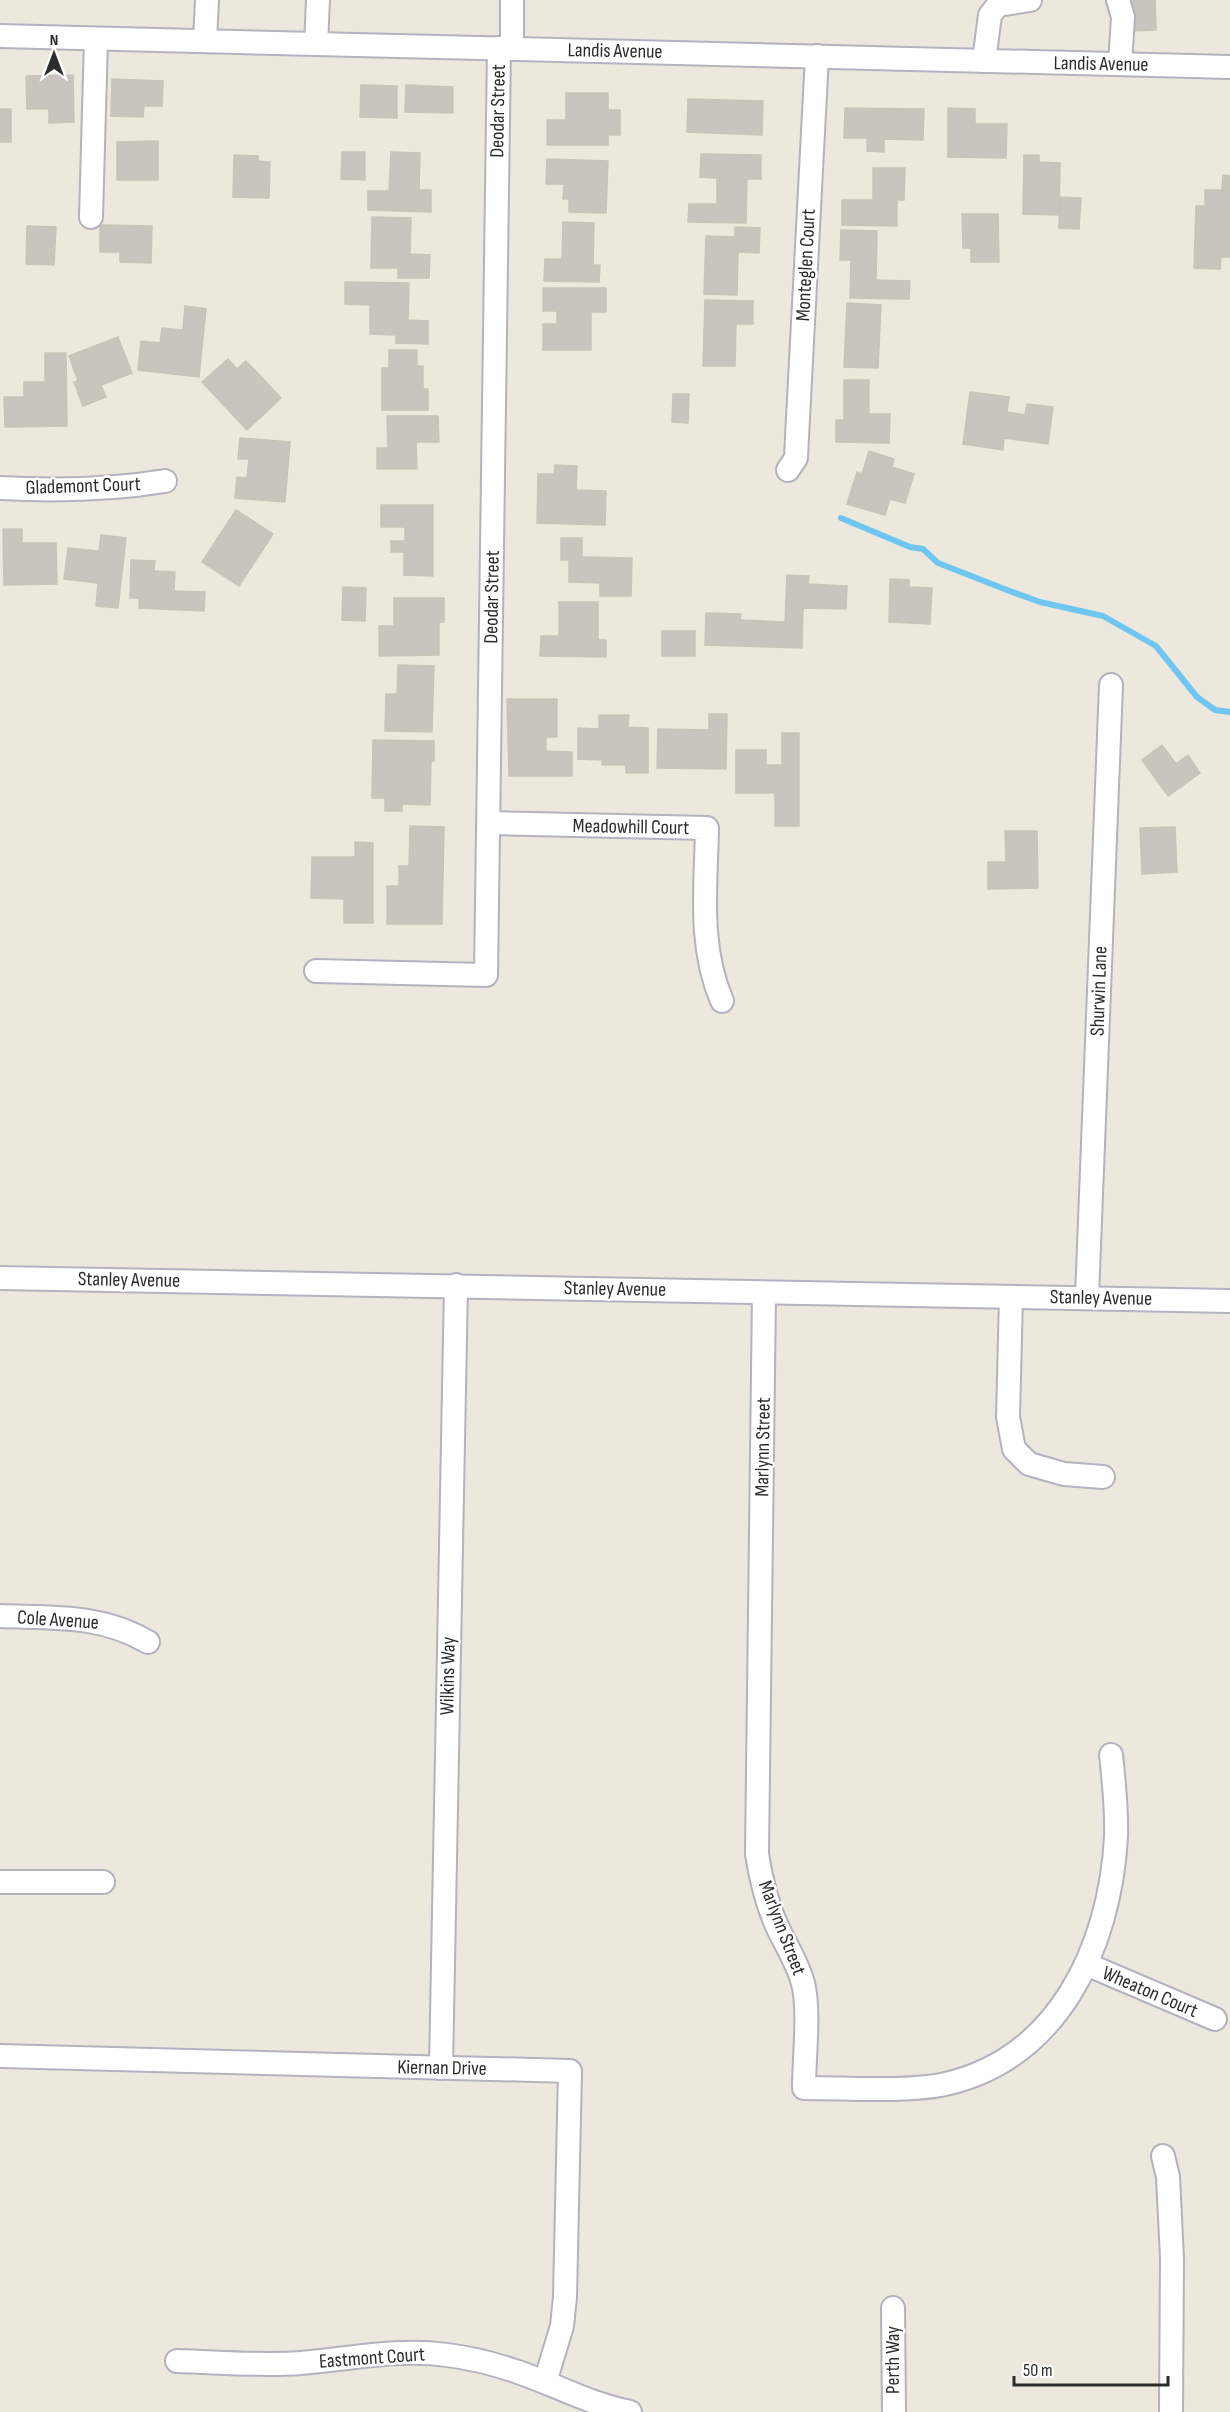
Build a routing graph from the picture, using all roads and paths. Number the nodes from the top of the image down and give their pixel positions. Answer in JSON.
{"nodes":[{"id":1,"x":207,"y":0,"type":"edge"},
{"id":2,"x":318,"y":0,"type":"edge"},
{"id":3,"x":512,"y":0,"type":"edge"},
{"id":4,"x":1030,"y":0,"type":"edge"},
{"id":5,"x":1118,"y":0,"type":"edge"},
{"id":6,"x":0,"y":36,"type":"edge"},
{"id":7,"x":96,"y":39,"type":"junction"},
{"id":8,"x":205,"y":41,"type":"junction"},
{"id":9,"x":316,"y":44,"type":"junction"},
{"id":10,"x":506,"y":48,"type":"junction"},
{"id":11,"x":817,"y":56,"type":"junction"},
{"id":12,"x":984,"y":61,"type":"junction"},
{"id":13,"x":1120,"y":64,"type":"junction"},
{"id":14,"x":1230,"y":67,"type":"edge"},
{"id":15,"x":91,"y":217,"type":"dead end"},
{"id":16,"x":788,"y":471,"type":"dead end"},
{"id":17,"x":165,"y":481,"type":"dead end"},
{"id":18,"x":0,"y":488,"type":"edge"},
{"id":19,"x":1111,"y":684,"type":"dead end"},
{"id":20,"x":489,"y":823,"type":"junction"},
{"id":21,"x":316,"y":971,"type":"dead end"},
{"id":22,"x":722,"y":1000,"type":"dead end"},
{"id":23,"x":0,"y":1278,"type":"edge"},
{"id":24,"x":456,"y":1285,"type":"junction"},
{"id":25,"x":764,"y":1293,"type":"junction"},
{"id":26,"x":1011,"y":1297,"type":"junction"},
{"id":27,"x":1087,"y":1297,"type":"junction"},
{"id":28,"x":1230,"y":1301,"type":"edge"},
{"id":29,"x":1103,"y":1477,"type":"dead end"},
{"id":30,"x":0,"y":1616,"type":"edge"},
{"id":31,"x":148,"y":1642,"type":"dead end"},
{"id":32,"x":1111,"y":1755,"type":"dead end"},
{"id":33,"x":0,"y":1882,"type":"edge"},
{"id":34,"x":103,"y":1882,"type":"dead end"},
{"id":35,"x":1086,"y":1965,"type":"junction"},
{"id":36,"x":1215,"y":2019,"type":"dead end"},
{"id":37,"x":0,"y":2056,"type":"edge"},
{"id":38,"x":441,"y":2068,"type":"junction"},
{"id":39,"x":1163,"y":2156,"type":"dead end"},
{"id":40,"x":893,"y":2308,"type":"dead end"},
{"id":41,"x":177,"y":2361,"type":"dead end"},
{"id":42,"x":545,"y":2382,"type":"junction"},
{"id":43,"x":630,"y":2412,"type":"edge"},
{"id":44,"x":894,"y":2412,"type":"edge"},
{"id":45,"x":1171,"y":2412,"type":"edge"}],
"edges":[{"from":1,"to":8,"type":"street"},
{"from":2,"to":9,"type":"street"},
{"from":3,"to":10,"type":"street","name":"Deodar Street"},
{"from":4,"to":12,"type":"street"},
{"from":5,"to":13,"type":"street"},
{"from":6,"to":7,"type":"street","name":"Landis Avenue"},
{"from":7,"to":8,"type":"street","name":"Landis Avenue"},
{"from":7,"to":15,"type":"street"},
{"from":8,"to":9,"type":"street","name":"Landis Avenue"},
{"from":9,"to":10,"type":"street","name":"Landis Avenue"},
{"from":10,"to":11,"type":"street","name":"Landis Avenue"},
{"from":10,"to":20,"type":"street","name":"Deodar Street"},
{"from":11,"to":12,"type":"street","name":"Landis Avenue"},
{"from":11,"to":16,"type":"street","name":"Monteglen Court"},
{"from":12,"to":13,"type":"street","name":"Landis Avenue"},
{"from":13,"to":14,"type":"street","name":"Landis Avenue"},
{"from":17,"to":18,"type":"street","name":"Glademont Court"},
{"from":19,"to":27,"type":"street","name":"Shurwin Lane"},
{"from":20,"to":21,"type":"street","name":"Deodar Street"},
{"from":20,"to":22,"type":"street","name":"Meadowhill Court"},
{"from":23,"to":24,"type":"street","name":"Stanley Avenue"},
{"from":24,"to":25,"type":"street","name":"Stanley Avenue"},
{"from":24,"to":38,"type":"street","name":"Wilkins Way"},
{"from":25,"to":26,"type":"street","name":"Stanley Avenue"},
{"from":25,"to":35,"type":"street","name":"Marlynn Street"},
{"from":26,"to":27,"type":"street","name":"Stanley Avenue"},
{"from":26,"to":29,"type":"street"},
{"from":27,"to":28,"type":"street","name":"Stanley Avenue"},
{"from":30,"to":31,"type":"street","name":"Cole Avenue"},
{"from":32,"to":35,"type":"street","name":"Marlynn Street"},
{"from":33,"to":34,"type":"street"},
{"from":35,"to":36,"type":"street","name":"Wheaton Court"},
{"from":37,"to":38,"type":"street","name":"Kiernan Drive"},
{"from":38,"to":42,"type":"street","name":"Kiernan Drive"},
{"from":39,"to":45,"type":"street"},
{"from":40,"to":44,"type":"street","name":"Perth Way"},
{"from":41,"to":42,"type":"street","name":"Eastmont Court"},
{"from":42,"to":43,"type":"street","name":"Eastmont Court"}]}
